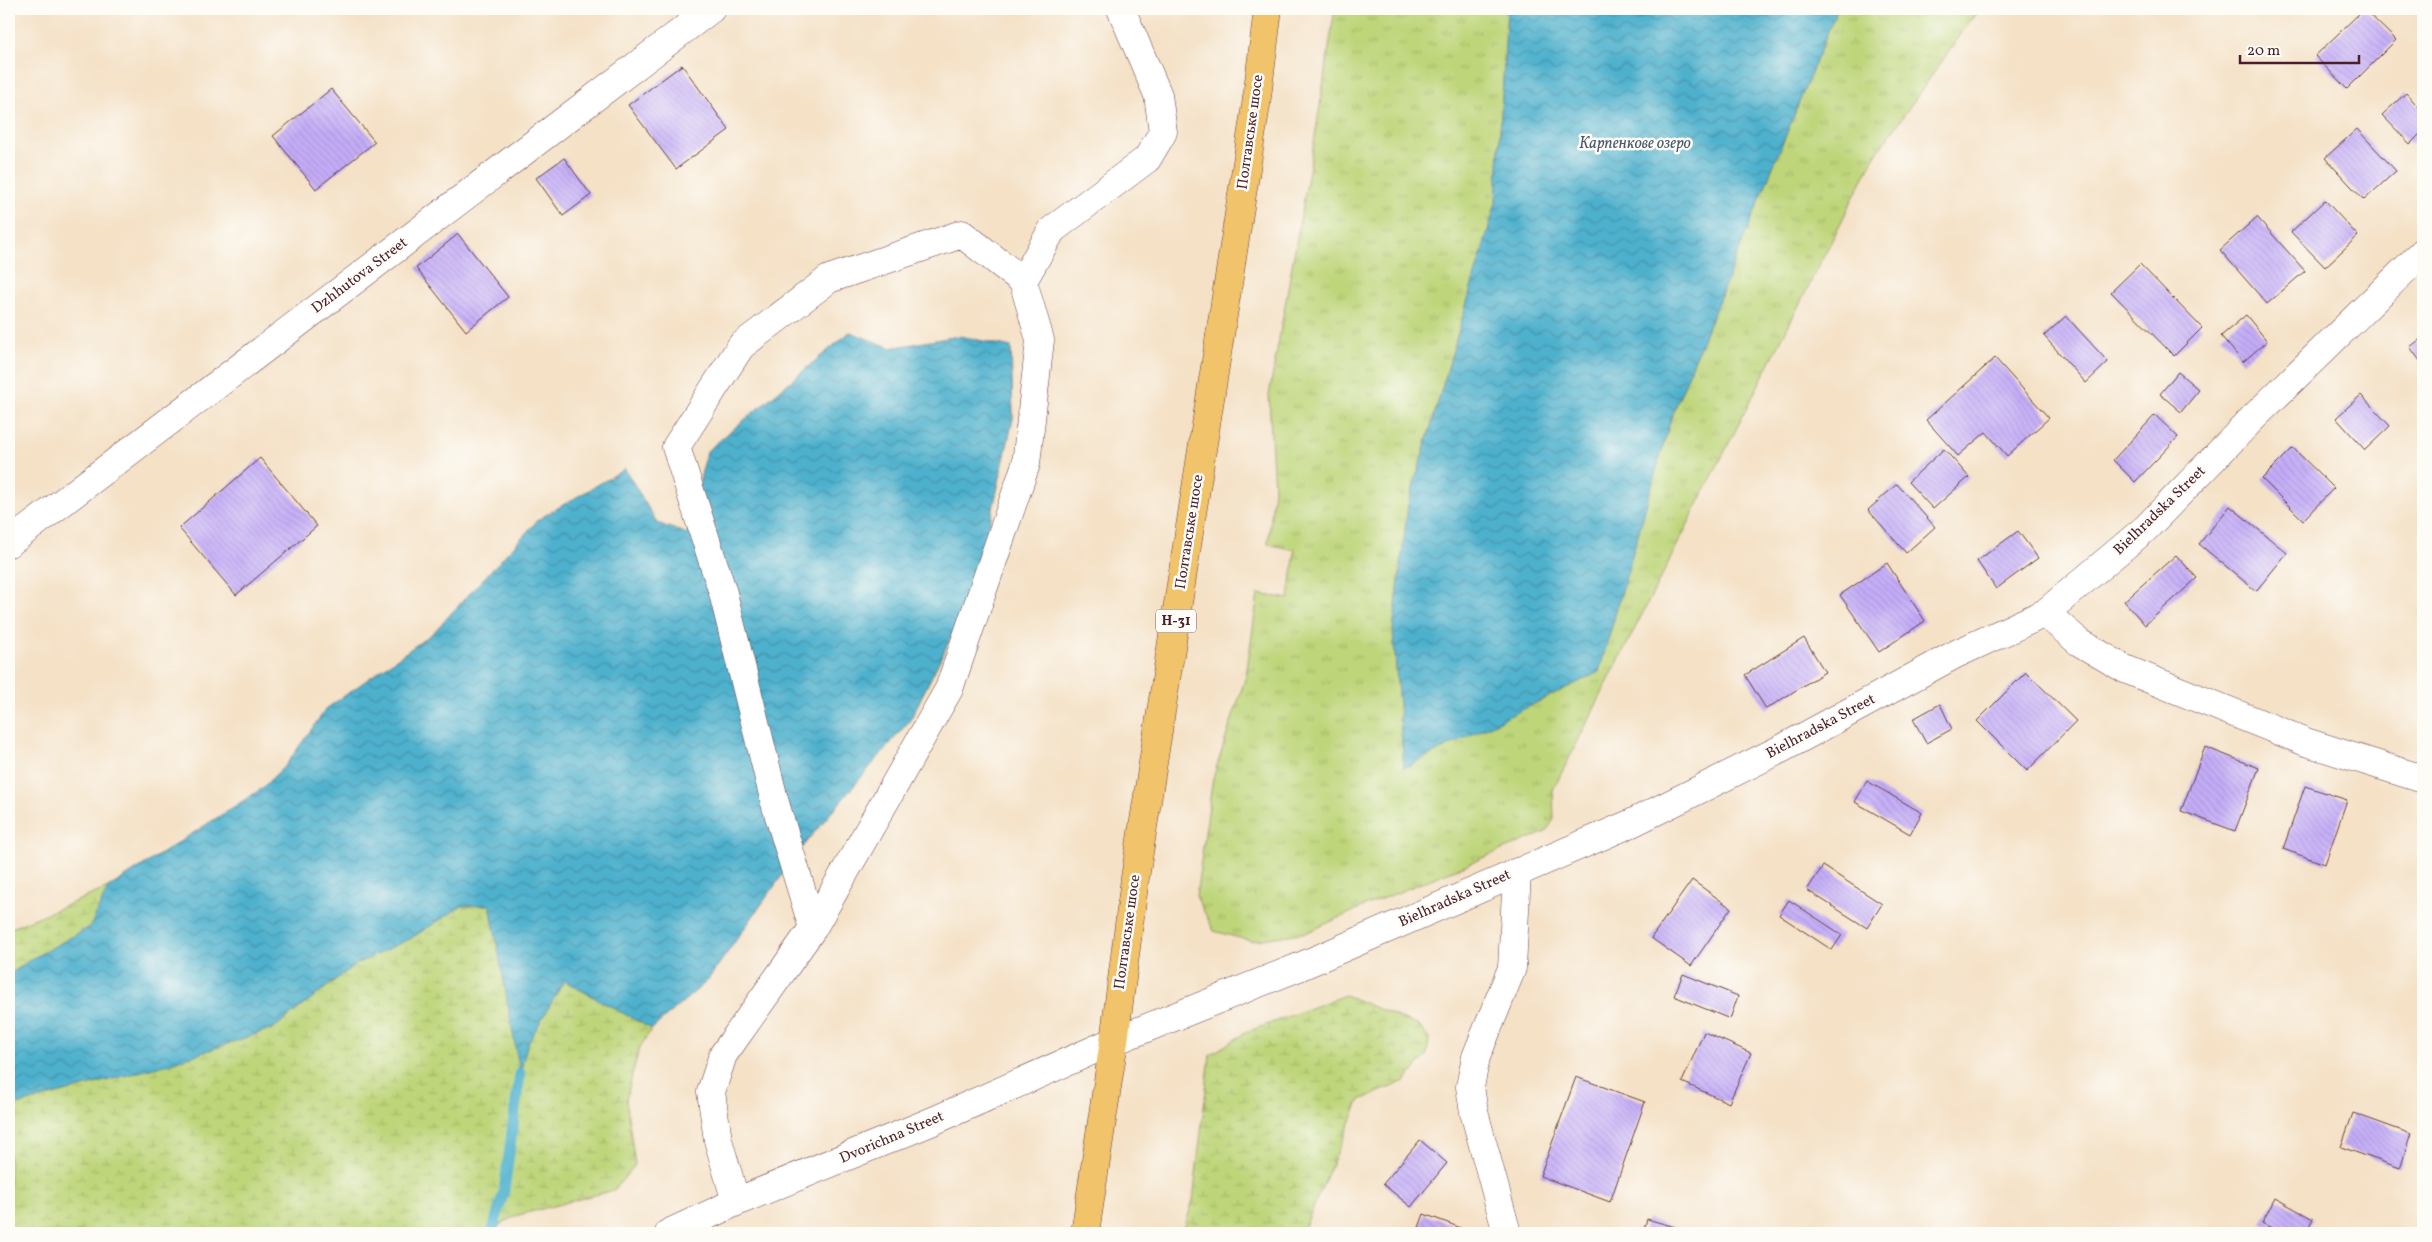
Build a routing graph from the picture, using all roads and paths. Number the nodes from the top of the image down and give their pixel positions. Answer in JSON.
{"nodes":[{"id":1,"x":711,"y":9,"type":"edge"},
{"id":2,"x":1121,"y":9,"type":"edge"},
{"id":3,"x":1268,"y":9,"type":"edge"},
{"id":4,"x":2423,"y":252,"type":"edge"},
{"id":5,"x":1024,"y":281,"type":"junction"},
{"id":6,"x":9,"y":543,"type":"edge"},
{"id":7,"x":2045,"y":613,"type":"junction"},
{"id":8,"x":2423,"y":779,"type":"edge"},
{"id":9,"x":1517,"y":872,"type":"junction"},
{"id":10,"x":813,"y":928,"type":"junction"},
{"id":11,"x":1114,"y":1041,"type":"junction"},
{"id":12,"x":736,"y":1202,"type":"junction"},
{"id":13,"x":669,"y":1233,"type":"edge"},
{"id":14,"x":1085,"y":1233,"type":"edge"},
{"id":15,"x":1507,"y":1233,"type":"edge"}],
"edges":[{"from":1,"to":6,"type":"street","name":"Dzhhutova Street"},
{"from":2,"to":5,"type":"street"},
{"from":3,"to":11,"type":"main road","name":"Полтавське шосе","number":"Н-31"},
{"from":4,"to":7,"type":"street","name":"Bielhradska Street"},
{"from":5,"to":10,"type":"street"},
{"from":5,"to":10,"type":"street"},
{"from":7,"to":8,"type":"street"},
{"from":7,"to":9,"type":"street","name":"Bielhradska Street"},
{"from":9,"to":11,"type":"street","name":"Bielhradska Street"},
{"from":9,"to":15,"type":"street"},
{"from":10,"to":12,"type":"street"},
{"from":11,"to":12,"type":"street","name":"Dvorichna Street"},
{"from":11,"to":14,"type":"main road","name":"Полтавське шосе","number":"Н-31"},
{"from":12,"to":13,"type":"street","name":"Dvorichna Street"}]}
